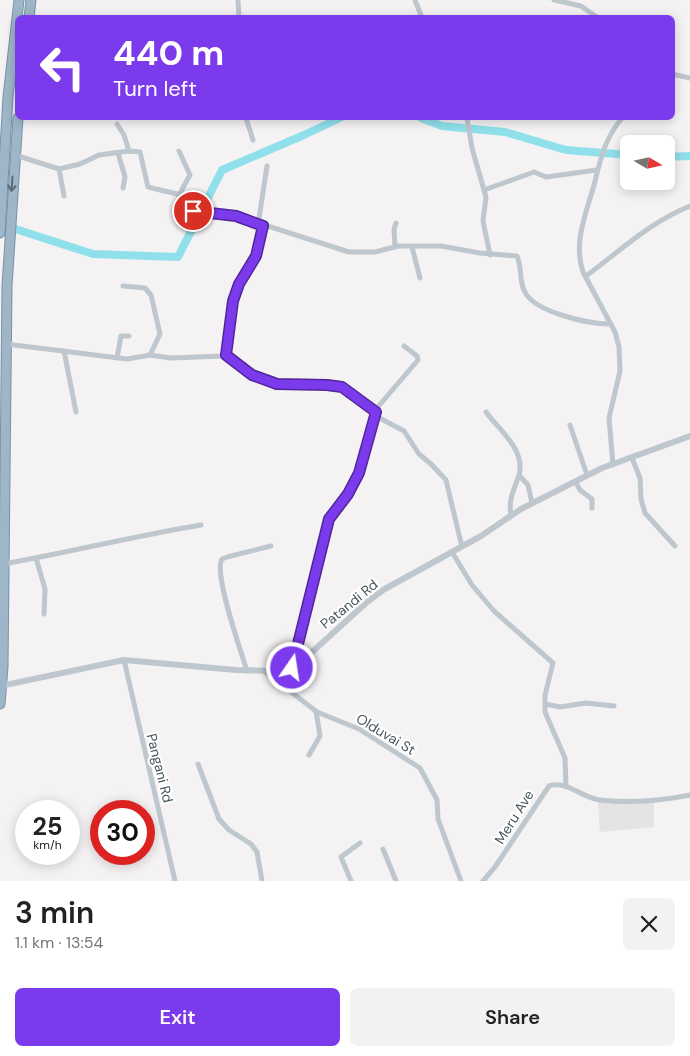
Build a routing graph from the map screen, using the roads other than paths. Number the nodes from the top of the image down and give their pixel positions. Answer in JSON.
{"nodes":[{"id":1,"x":19,"y":0,"type":"edge"},
{"id":2,"x":31,"y":0,"type":"edge"},
{"id":3,"x":238,"y":0,"type":"edge"},
{"id":4,"x":415,"y":0,"type":"edge"},
{"id":5,"x":554,"y":0,"type":"edge"},
{"id":6,"x":17,"y":15,"type":"edge"},
{"id":7,"x":29,"y":15,"type":"edge"},
{"id":8,"x":239,"y":15,"type":"edge"},
{"id":9,"x":421,"y":15,"type":"edge"},
{"id":10,"x":594,"y":15,"type":"edge"},
{"id":11,"x":15,"y":35,"type":"edge"},
{"id":12,"x":675,"y":75,"type":"edge"},
{"id":13,"x":690,"y":78,"type":"edge"},
{"id":14,"x":18,"y":120,"type":"edge"},
{"id":15,"x":247,"y":120,"type":"edge"},
{"id":16,"x":467,"y":120,"type":"edge"},
{"id":17,"x":621,"y":120,"type":"edge"},
{"id":18,"x":117,"y":124,"type":"dead end"},
{"id":19,"x":253,"y":140,"type":"dead end"},
{"id":20,"x":129,"y":151,"type":"junction"},
{"id":21,"x":179,"y":151,"type":"dead end"},
{"id":22,"x":118,"y":153,"type":"junction"},
{"id":23,"x":14,"y":155,"type":"junction"},
{"id":24,"x":267,"y":166,"type":"dead end"},
{"id":25,"x":58,"y":169,"type":"junction"},
{"id":26,"x":597,"y":170,"type":"junction"},
{"id":27,"x":123,"y":188,"type":"dead end"},
{"id":28,"x":484,"y":190,"type":"junction"},
{"id":29,"x":179,"y":194,"type":"junction"},
{"id":30,"x":64,"y":196,"type":"dead end"},
{"id":31,"x":690,"y":206,"type":"edge"},
{"id":32,"x":396,"y":223,"type":"dead end"},
{"id":33,"x":260,"y":225,"type":"junction"},
{"id":34,"x":0,"y":233,"type":"edge"},
{"id":35,"x":376,"y":247,"type":"dead end"},
{"id":36,"x":395,"y":247,"type":"junction"},
{"id":37,"x":412,"y":247,"type":"junction"},
{"id":38,"x":386,"y":249,"type":"junction"},
{"id":39,"x":490,"y":255,"type":"junction"},
{"id":40,"x":586,"y":276,"type":"junction"},
{"id":41,"x":420,"y":278,"type":"dead end"},
{"id":42,"x":123,"y":286,"type":"dead end"},
{"id":43,"x":609,"y":324,"type":"junction"},
{"id":44,"x":129,"y":336,"type":"dead end"},
{"id":45,"x":6,"y":344,"type":"junction"},
{"id":46,"x":404,"y":346,"type":"dead end"},
{"id":47,"x":64,"y":351,"type":"junction"},
{"id":48,"x":150,"y":355,"type":"junction"},
{"id":49,"x":226,"y":355,"type":"junction"},
{"id":50,"x":117,"y":358,"type":"junction"},
{"id":51,"x":76,"y":412,"type":"dead end"},
{"id":52,"x":486,"y":412,"type":"dead end"},
{"id":53,"x":375,"y":414,"type":"junction"},
{"id":54,"x":570,"y":425,"type":"dead end"},
{"id":55,"x":690,"y":436,"type":"edge"},
{"id":56,"x":632,"y":458,"type":"junction"},
{"id":57,"x":613,"y":465,"type":"junction"},
{"id":58,"x":2,"y":471,"type":"edge"},
{"id":59,"x":519,"y":475,"type":"junction"},
{"id":60,"x":586,"y":475,"type":"junction"},
{"id":61,"x":575,"y":481,"type":"junction"},
{"id":62,"x":2,"y":502,"type":"edge"},
{"id":63,"x":532,"y":503,"type":"junction"},
{"id":64,"x":592,"y":508,"type":"dead end"},
{"id":65,"x":511,"y":516,"type":"junction"},
{"id":66,"x":201,"y":525,"type":"dead end"},
{"id":67,"x":271,"y":546,"type":"dead end"},
{"id":68,"x":675,"y":546,"type":"dead end"},
{"id":69,"x":462,"y":547,"type":"junction"},
{"id":70,"x":452,"y":552,"type":"junction"},
{"id":71,"x":36,"y":558,"type":"junction"},
{"id":72,"x":4,"y":564,"type":"junction"},
{"id":73,"x":44,"y":614,"type":"dead end"},
{"id":74,"x":124,"y":660,"type":"junction"},
{"id":75,"x":292,"y":668,"type":"junction"},
{"id":76,"x":246,"y":671,"type":"junction"},
{"id":77,"x":264,"y":672,"type":"junction"},
{"id":78,"x":2,"y":686,"type":"edge"},
{"id":79,"x":0,"y":704,"type":"edge"},
{"id":80,"x":545,"y":704,"type":"junction"},
{"id":81,"x":614,"y":706,"type":"dead end"},
{"id":82,"x":316,"y":711,"type":"junction"},
{"id":83,"x":309,"y":755,"type":"dead end"},
{"id":84,"x":198,"y":764,"type":"dead end"},
{"id":85,"x":566,"y":787,"type":"junction"},
{"id":86,"x":690,"y":795,"type":"edge"},
{"id":87,"x":360,"y":843,"type":"dead end"},
{"id":88,"x":383,"y":849,"type":"dead end"},
{"id":89,"x":487,"y":876,"type":"junction"},
{"id":90,"x":175,"y":881,"type":"edge"},
{"id":91,"x":262,"y":881,"type":"edge"},
{"id":92,"x":351,"y":881,"type":"edge"},
{"id":93,"x":396,"y":881,"type":"edge"},
{"id":94,"x":461,"y":881,"type":"edge"},
{"id":95,"x":483,"y":881,"type":"edge"},
{"id":96,"x":492,"y":881,"type":"edge"}],
"edges":[{"from":1,"to":6,"type":"highway"},
{"from":2,"to":7,"type":"highway"},
{"from":3,"to":8,"type":"street"},
{"from":4,"to":9,"type":"street"},
{"from":5,"to":10,"type":"street"},
{"from":11,"to":34,"type":"highway"},
{"from":12,"to":13,"type":"street"},
{"from":14,"to":23,"type":"highway"},
{"from":15,"to":19,"type":"street"},
{"from":16,"to":28,"type":"street"},
{"from":17,"to":26,"type":"street"},
{"from":18,"to":20,"type":"street"},
{"from":20,"to":22,"type":"street"},
{"from":20,"to":29,"type":"street"},
{"from":21,"to":29,"type":"street"},
{"from":22,"to":25,"type":"street"},
{"from":22,"to":27,"type":"street"},
{"from":23,"to":25,"type":"street"},
{"from":23,"to":45,"type":"highway","one_way":true},
{"from":24,"to":33,"type":"street"},
{"from":25,"to":30,"type":"street"},
{"from":26,"to":28,"type":"street"},
{"from":26,"to":40,"type":"street"},
{"from":28,"to":39,"type":"street"},
{"from":29,"to":33,"type":"street"},
{"from":31,"to":40,"type":"street"},
{"from":32,"to":36,"type":"street"},
{"from":33,"to":38,"type":"street"},
{"from":33,"to":49,"type":"street"},
{"from":35,"to":38,"type":"street"},
{"from":36,"to":37,"type":"street"},
{"from":36,"to":38,"type":"street"},
{"from":37,"to":39,"type":"street"},
{"from":37,"to":41,"type":"street"},
{"from":39,"to":43,"type":"street"},
{"from":40,"to":43,"type":"street"},
{"from":42,"to":48,"type":"street"},
{"from":43,"to":57,"type":"street"},
{"from":44,"to":50,"type":"street"},
{"from":45,"to":47,"type":"street"},
{"from":45,"to":58,"type":"highway"},
{"from":46,"to":53,"type":"street"},
{"from":47,"to":50,"type":"street"},
{"from":47,"to":51,"type":"street"},
{"from":48,"to":49,"type":"street"},
{"from":48,"to":50,"type":"street"},
{"from":49,"to":53,"type":"street"},
{"from":52,"to":59,"type":"street"},
{"from":53,"to":69,"type":"street"},
{"from":53,"to":75,"type":"street"},
{"from":54,"to":60,"type":"street"},
{"from":55,"to":56,"type":"street","name":"Patandi Rd"},
{"from":56,"to":57,"type":"street","name":"Patandi Rd"},
{"from":56,"to":68,"type":"street"},
{"from":57,"to":60,"type":"street","name":"Patandi Rd"},
{"from":58,"to":62,"type":"highway"},
{"from":59,"to":63,"type":"street"},
{"from":59,"to":65,"type":"street"},
{"from":60,"to":61,"type":"street","name":"Patandi Rd"},
{"from":61,"to":63,"type":"street","name":"Patandi Rd"},
{"from":61,"to":64,"type":"street"},
{"from":62,"to":72,"type":"highway"},
{"from":63,"to":65,"type":"street","name":"Patandi Rd"},
{"from":65,"to":69,"type":"street","name":"Patandi Rd"},
{"from":66,"to":71,"type":"street"},
{"from":67,"to":76,"type":"street"},
{"from":69,"to":70,"type":"street","name":"Patandi Rd"},
{"from":70,"to":75,"type":"street","name":"Patandi Rd"},
{"from":70,"to":80,"type":"street"},
{"from":71,"to":72,"type":"street"},
{"from":71,"to":73,"type":"street"},
{"from":72,"to":78,"type":"highway"},
{"from":74,"to":76,"type":"street","name":"Patandi Rd"},
{"from":74,"to":78,"type":"street","name":"Patandi Rd"},
{"from":74,"to":90,"type":"street","name":"Pangani Rd"},
{"from":75,"to":77,"type":"street","name":"Patandi Rd"},
{"from":76,"to":77,"type":"street","name":"Patandi Rd"},
{"from":77,"to":82,"type":"street","name":"Olduvai St"},
{"from":78,"to":79,"type":"highway"},
{"from":80,"to":81,"type":"street"},
{"from":80,"to":85,"type":"street"},
{"from":82,"to":83,"type":"street"},
{"from":82,"to":94,"type":"street","name":"Olduvai St"},
{"from":84,"to":91,"type":"street"},
{"from":85,"to":86,"type":"street"},
{"from":85,"to":89,"type":"street","name":"Meru Ave"},
{"from":87,"to":92,"type":"street"},
{"from":88,"to":93,"type":"street"},
{"from":89,"to":95,"type":"street","name":"Meru Ave"},
{"from":89,"to":96,"type":"street"}]}
